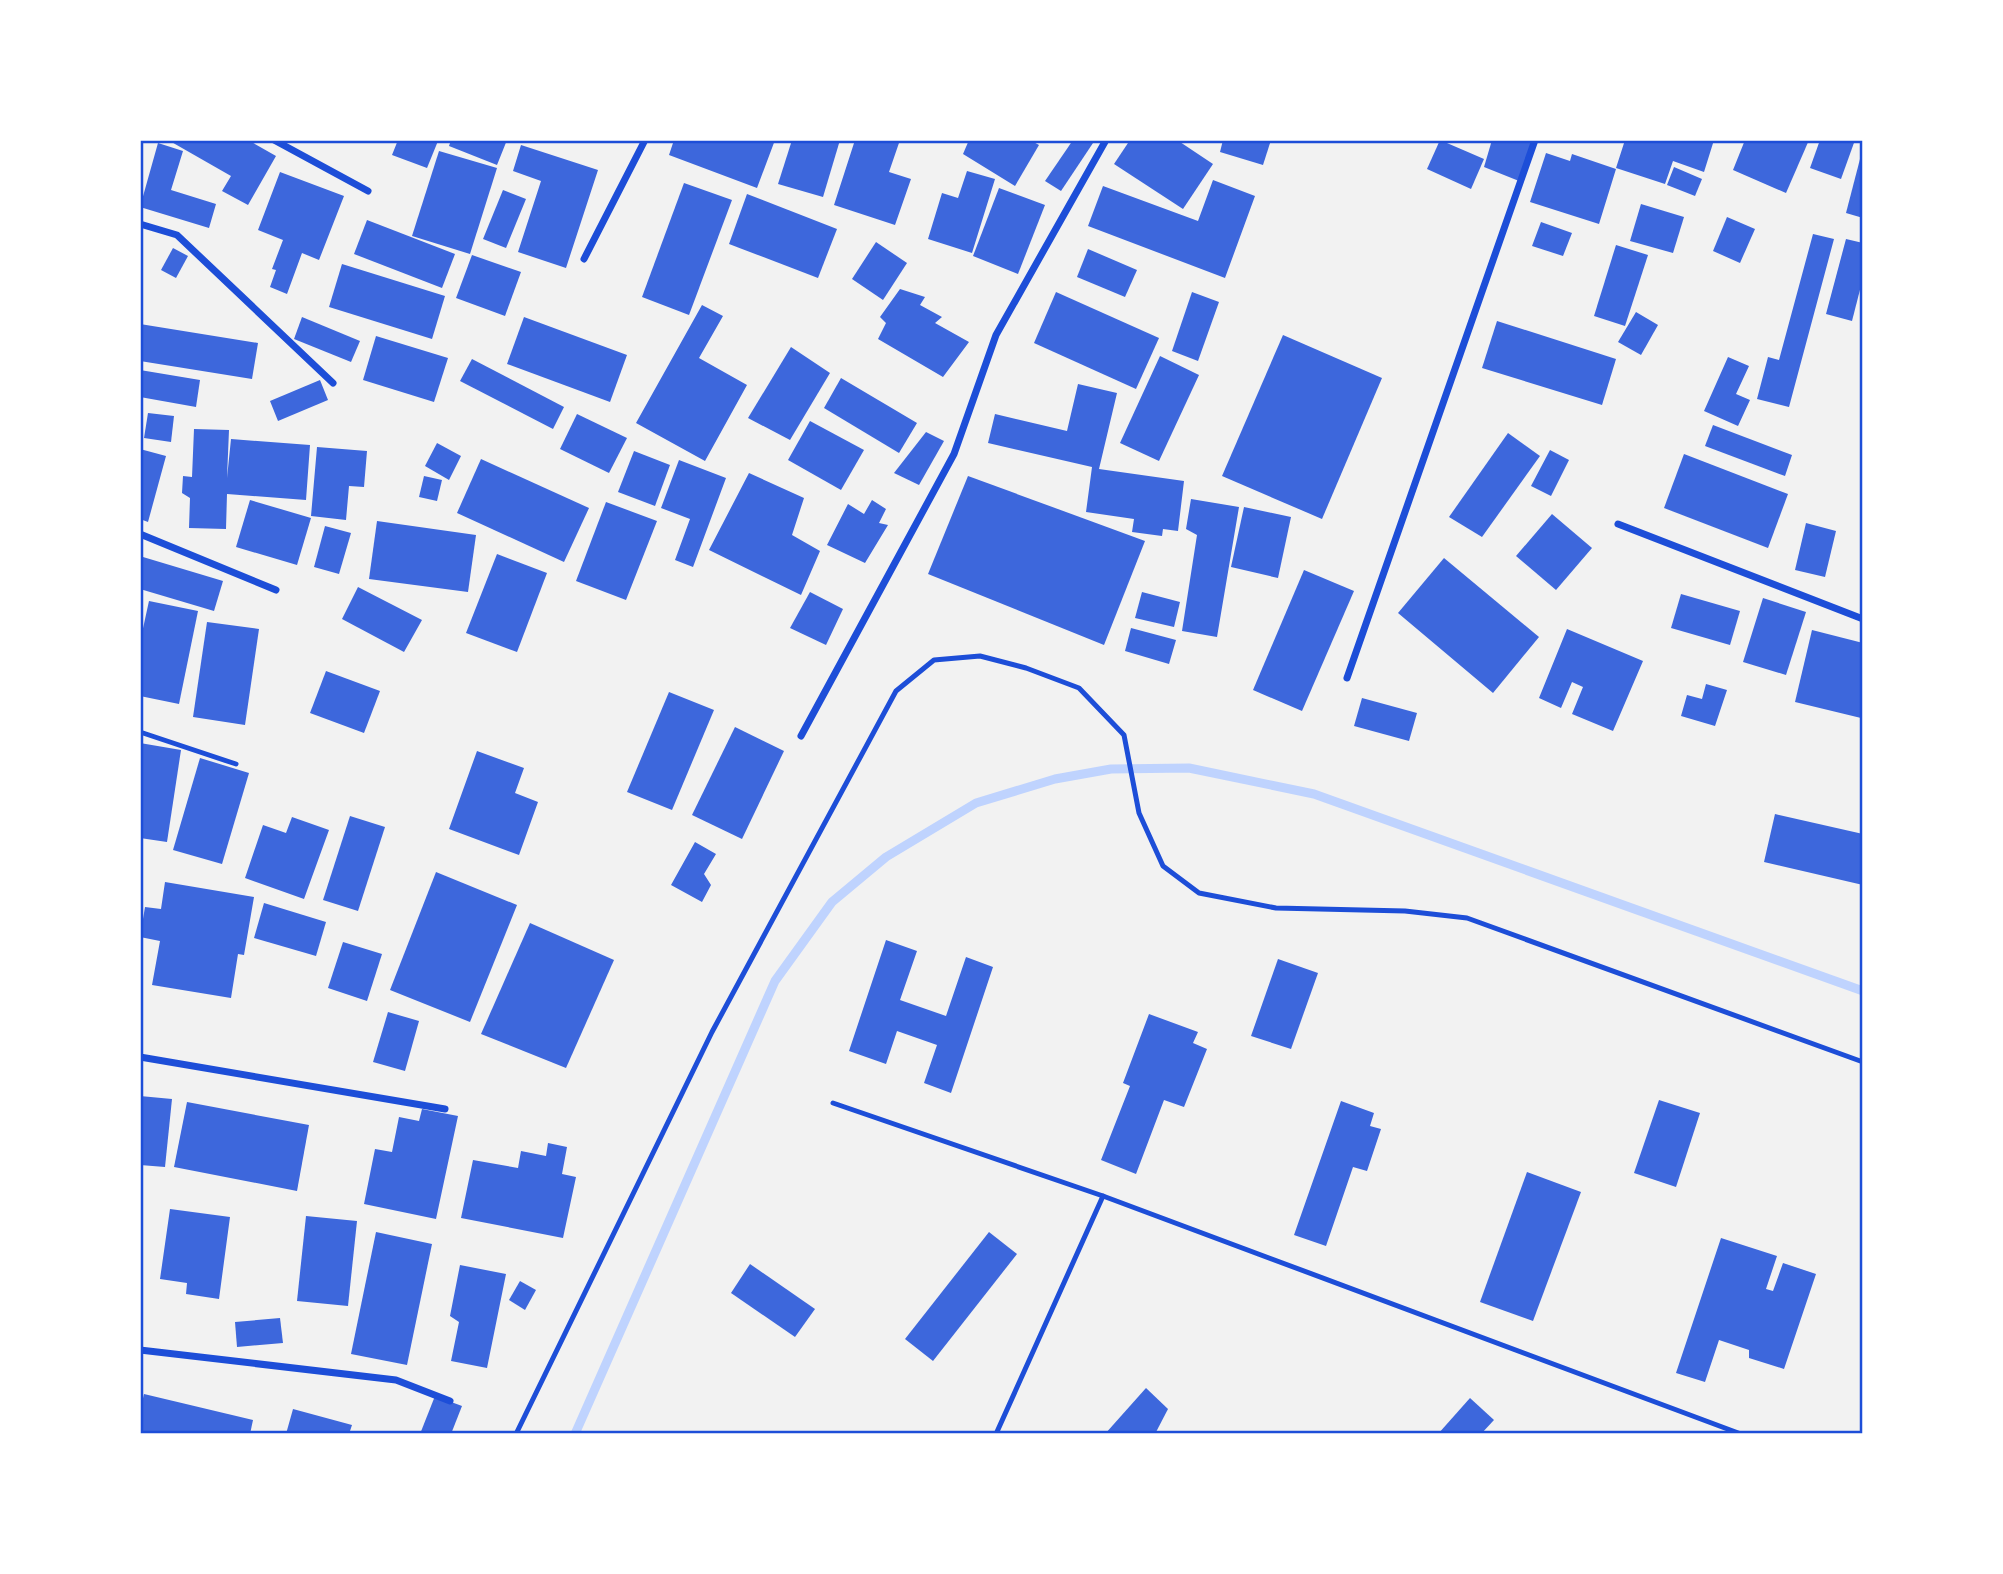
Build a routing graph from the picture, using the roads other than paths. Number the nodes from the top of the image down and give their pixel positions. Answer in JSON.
{"nodes":[{"id":1,"x":274,"y":140,"type":"edge"},
{"id":2,"x":645,"y":140,"type":"edge"},
{"id":3,"x":1105,"y":140,"type":"edge"},
{"id":4,"x":1535,"y":140,"type":"edge"},
{"id":5,"x":368,"y":191,"type":"dead end"},
{"id":6,"x":140,"y":224,"type":"edge"},
{"id":7,"x":584,"y":259,"type":"dead end"},
{"id":8,"x":333,"y":383,"type":"dead end"},
{"id":9,"x":1618,"y":524,"type":"dead end"},
{"id":10,"x":140,"y":534,"type":"edge"},
{"id":11,"x":276,"y":590,"type":"dead end"},
{"id":12,"x":1863,"y":619,"type":"edge"},
{"id":13,"x":1347,"y":678,"type":"dead end"},
{"id":14,"x":140,"y":732,"type":"edge"},
{"id":15,"x":801,"y":736,"type":"dead end"},
{"id":16,"x":236,"y":764,"type":"dead end"},
{"id":17,"x":140,"y":1057,"type":"edge"},
{"id":18,"x":1863,"y":1062,"type":"edge"},
{"id":19,"x":833,"y":1103,"type":"dead end"},
{"id":20,"x":445,"y":1109,"type":"dead end"},
{"id":21,"x":1102,"y":1196,"type":"junction"},
{"id":22,"x":140,"y":1349,"type":"edge"},
{"id":23,"x":450,"y":1401,"type":"dead end"},
{"id":24,"x":516,"y":1434,"type":"edge"},
{"id":25,"x":996,"y":1434,"type":"edge"},
{"id":26,"x":1741,"y":1434,"type":"edge"}],
"edges":[{"from":1,"to":5,"type":"street"},
{"from":2,"to":7,"type":"street"},
{"from":3,"to":15,"type":"street"},
{"from":4,"to":13,"type":"street"},
{"from":6,"to":8,"type":"street"},
{"from":9,"to":12,"type":"street"},
{"from":10,"to":11,"type":"street"},
{"from":14,"to":16,"type":"lane"},
{"from":17,"to":20,"type":"street"},
{"from":18,"to":24,"type":"lane"},
{"from":19,"to":21,"type":"lane"},
{"from":21,"to":25,"type":"lane"},
{"from":21,"to":26,"type":"lane"},
{"from":22,"to":23,"type":"street"}]}
